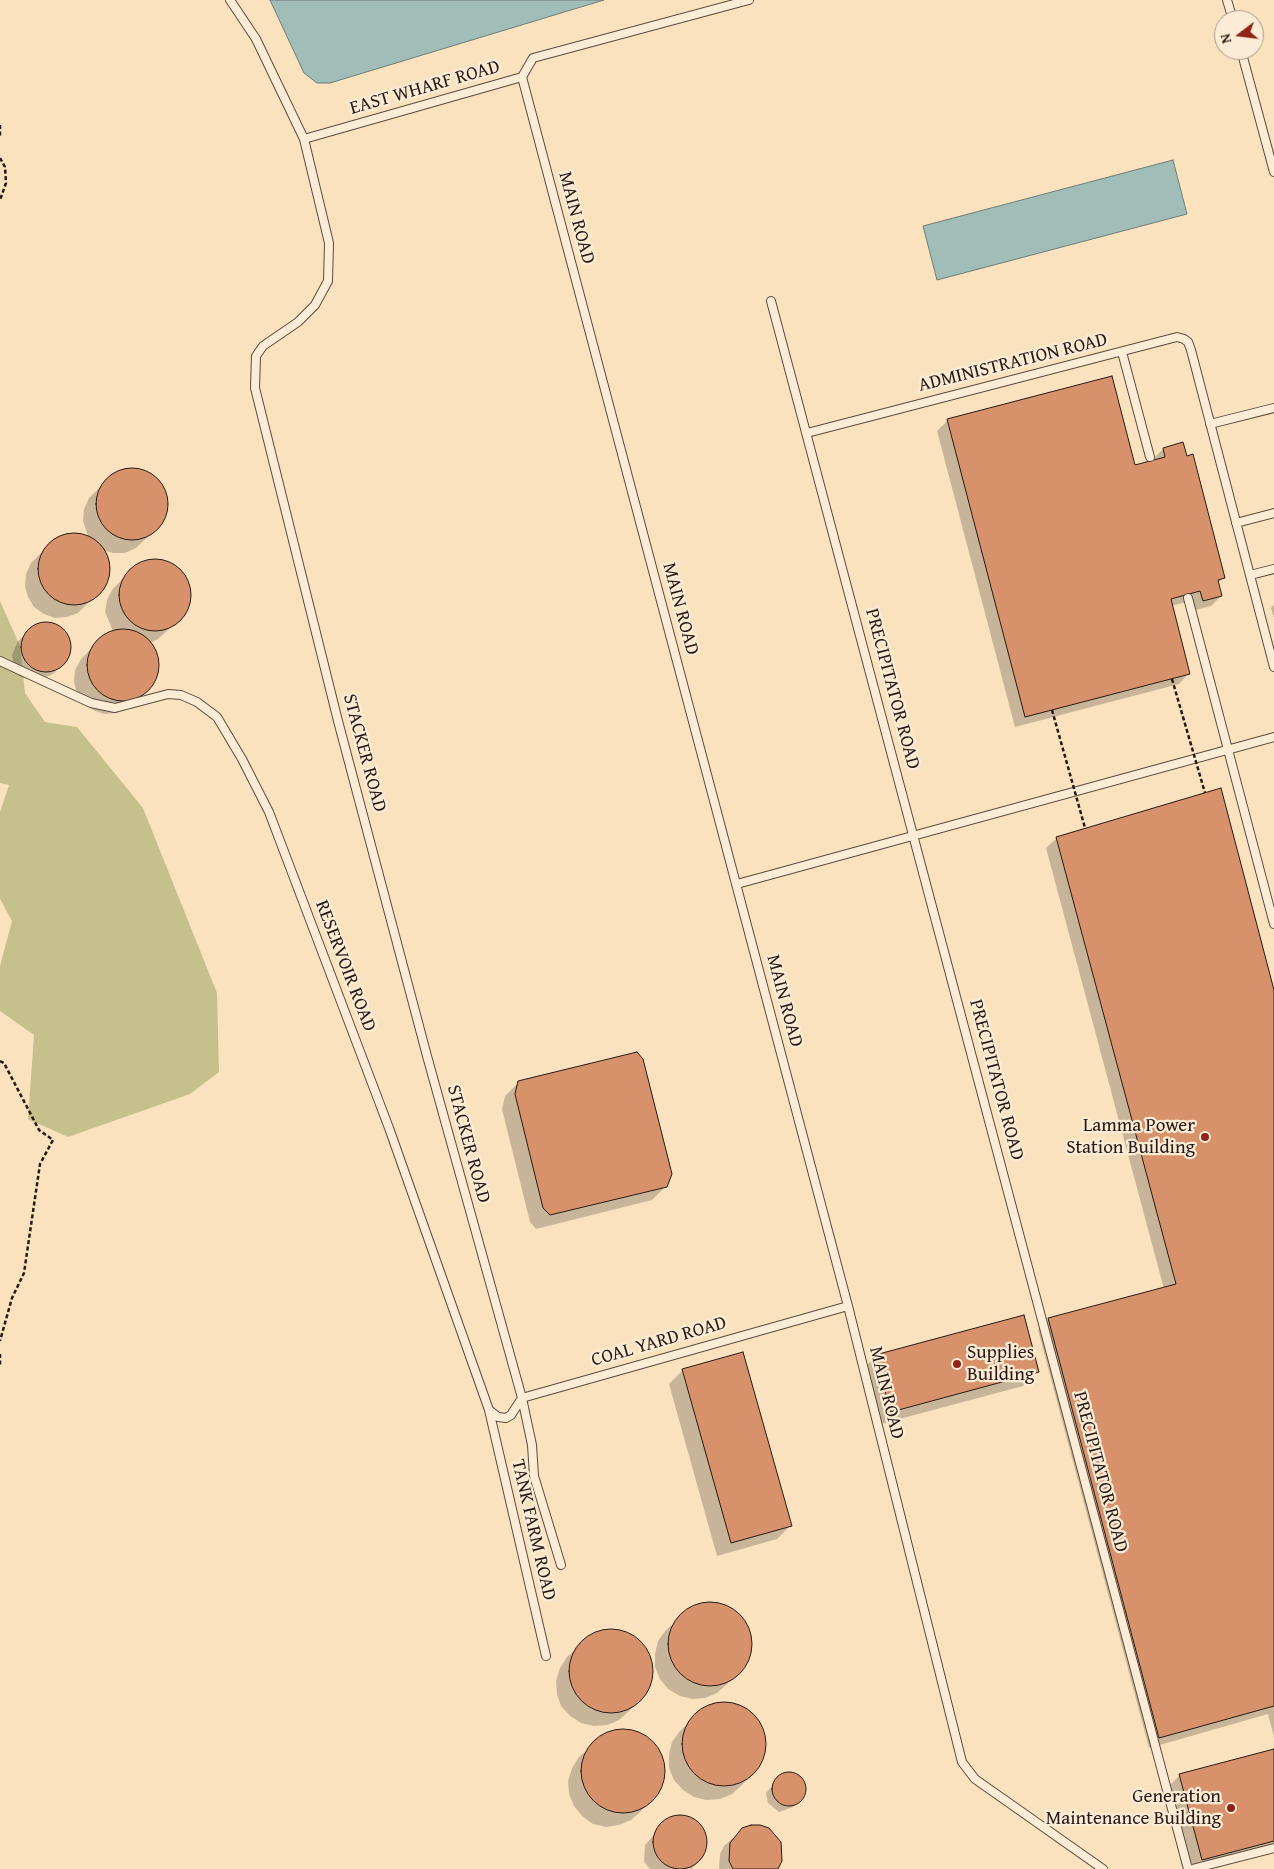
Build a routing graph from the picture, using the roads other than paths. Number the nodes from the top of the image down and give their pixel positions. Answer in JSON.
{"nodes":[{"id":1,"x":230,"y":0,"type":"edge"},
{"id":2,"x":749,"y":0,"type":"edge"},
{"id":3,"x":1244,"y":60,"type":"edge"},
{"id":4,"x":522,"y":77,"type":"junction"},
{"id":5,"x":304,"y":139,"type":"junction"},
{"id":6,"x":1274,"y":172,"type":"edge"},
{"id":7,"x":771,"y":301,"type":"dead end"},
{"id":8,"x":1122,"y":352,"type":"junction"},
{"id":9,"x":1274,"y":408,"type":"edge"},
{"id":10,"x":1210,"y":424,"type":"junction"},
{"id":11,"x":807,"y":433,"type":"junction"},
{"id":12,"x":1150,"y":457,"type":"dead end"},
{"id":13,"x":1274,"y":513,"type":"edge"},
{"id":14,"x":1236,"y":523,"type":"junction"},
{"id":15,"x":1274,"y":569,"type":"edge"},
{"id":16,"x":1250,"y":575,"type":"junction"},
{"id":17,"x":1188,"y":598,"type":"dead end"},
{"id":18,"x":0,"y":661,"type":"edge"},
{"id":19,"x":1274,"y":667,"type":"edge"},
{"id":20,"x":1274,"y":737,"type":"edge"},
{"id":21,"x":1230,"y":749,"type":"junction"},
{"id":22,"x":915,"y":836,"type":"junction"},
{"id":23,"x":737,"y":884,"type":"junction"},
{"id":24,"x":1274,"y":924,"type":"edge"},
{"id":25,"x":848,"y":1306,"type":"junction"},
{"id":26,"x":522,"y":1398,"type":"junction"},
{"id":27,"x":489,"y":1410,"type":"junction"},
{"id":28,"x":561,"y":1565,"type":"dead end"},
{"id":29,"x":546,"y":1656,"type":"dead end"},
{"id":30,"x":1274,"y":1848,"type":"edge"},
{"id":31,"x":1222,"y":1864,"type":"edge"},
{"id":32,"x":1103,"y":1869,"type":"edge"},
{"id":33,"x":1190,"y":1869,"type":"edge"},
{"id":34,"x":1230,"y":1869,"type":"edge"}],
"edges":[{"from":1,"to":5,"type":"lane","name":"STACKER ROAD"},
{"from":2,"to":4,"type":"lane","name":"EAST WHARF ROAD"},
{"from":3,"to":6,"type":"lane"},
{"from":4,"to":5,"type":"lane","name":"EAST WHARF ROAD"},
{"from":4,"to":23,"type":"lane","name":"MAIN ROAD"},
{"from":5,"to":26,"type":"lane","name":"STACKER ROAD"},
{"from":7,"to":11,"type":"lane","name":"PRECIPITATOR ROAD"},
{"from":8,"to":10,"type":"lane"},
{"from":8,"to":11,"type":"lane","name":"ADMINISTRATION ROAD"},
{"from":8,"to":12,"type":"lane","name":"ADMINISTRATION ROAD"},
{"from":9,"to":10,"type":"lane"},
{"from":10,"to":14,"type":"lane"},
{"from":11,"to":22,"type":"lane","name":"PRECIPITATOR ROAD"},
{"from":13,"to":14,"type":"lane"},
{"from":14,"to":16,"type":"lane"},
{"from":15,"to":16,"type":"lane"},
{"from":16,"to":19,"type":"lane"},
{"from":17,"to":21,"type":"lane"},
{"from":18,"to":27,"type":"lane","name":"RESERVOIR ROAD"},
{"from":20,"to":21,"type":"lane"},
{"from":21,"to":22,"type":"lane"},
{"from":21,"to":24,"type":"lane"},
{"from":22,"to":23,"type":"lane"},
{"from":22,"to":33,"type":"lane","name":"PRECIPITATOR ROAD"},
{"from":23,"to":25,"type":"lane","name":"MAIN ROAD"},
{"from":25,"to":26,"type":"lane","name":"COAL YARD ROAD"},
{"from":25,"to":32,"type":"lane","name":"MAIN ROAD"},
{"from":26,"to":27,"type":"lane"},
{"from":26,"to":28,"type":"lane","name":"STACKER ROAD"},
{"from":27,"to":29,"type":"lane","name":"TANK FARM ROAD"},
{"from":30,"to":31,"type":"lane"},
{"from":31,"to":33,"type":"lane"},
{"from":31,"to":34,"type":"lane"}]}
